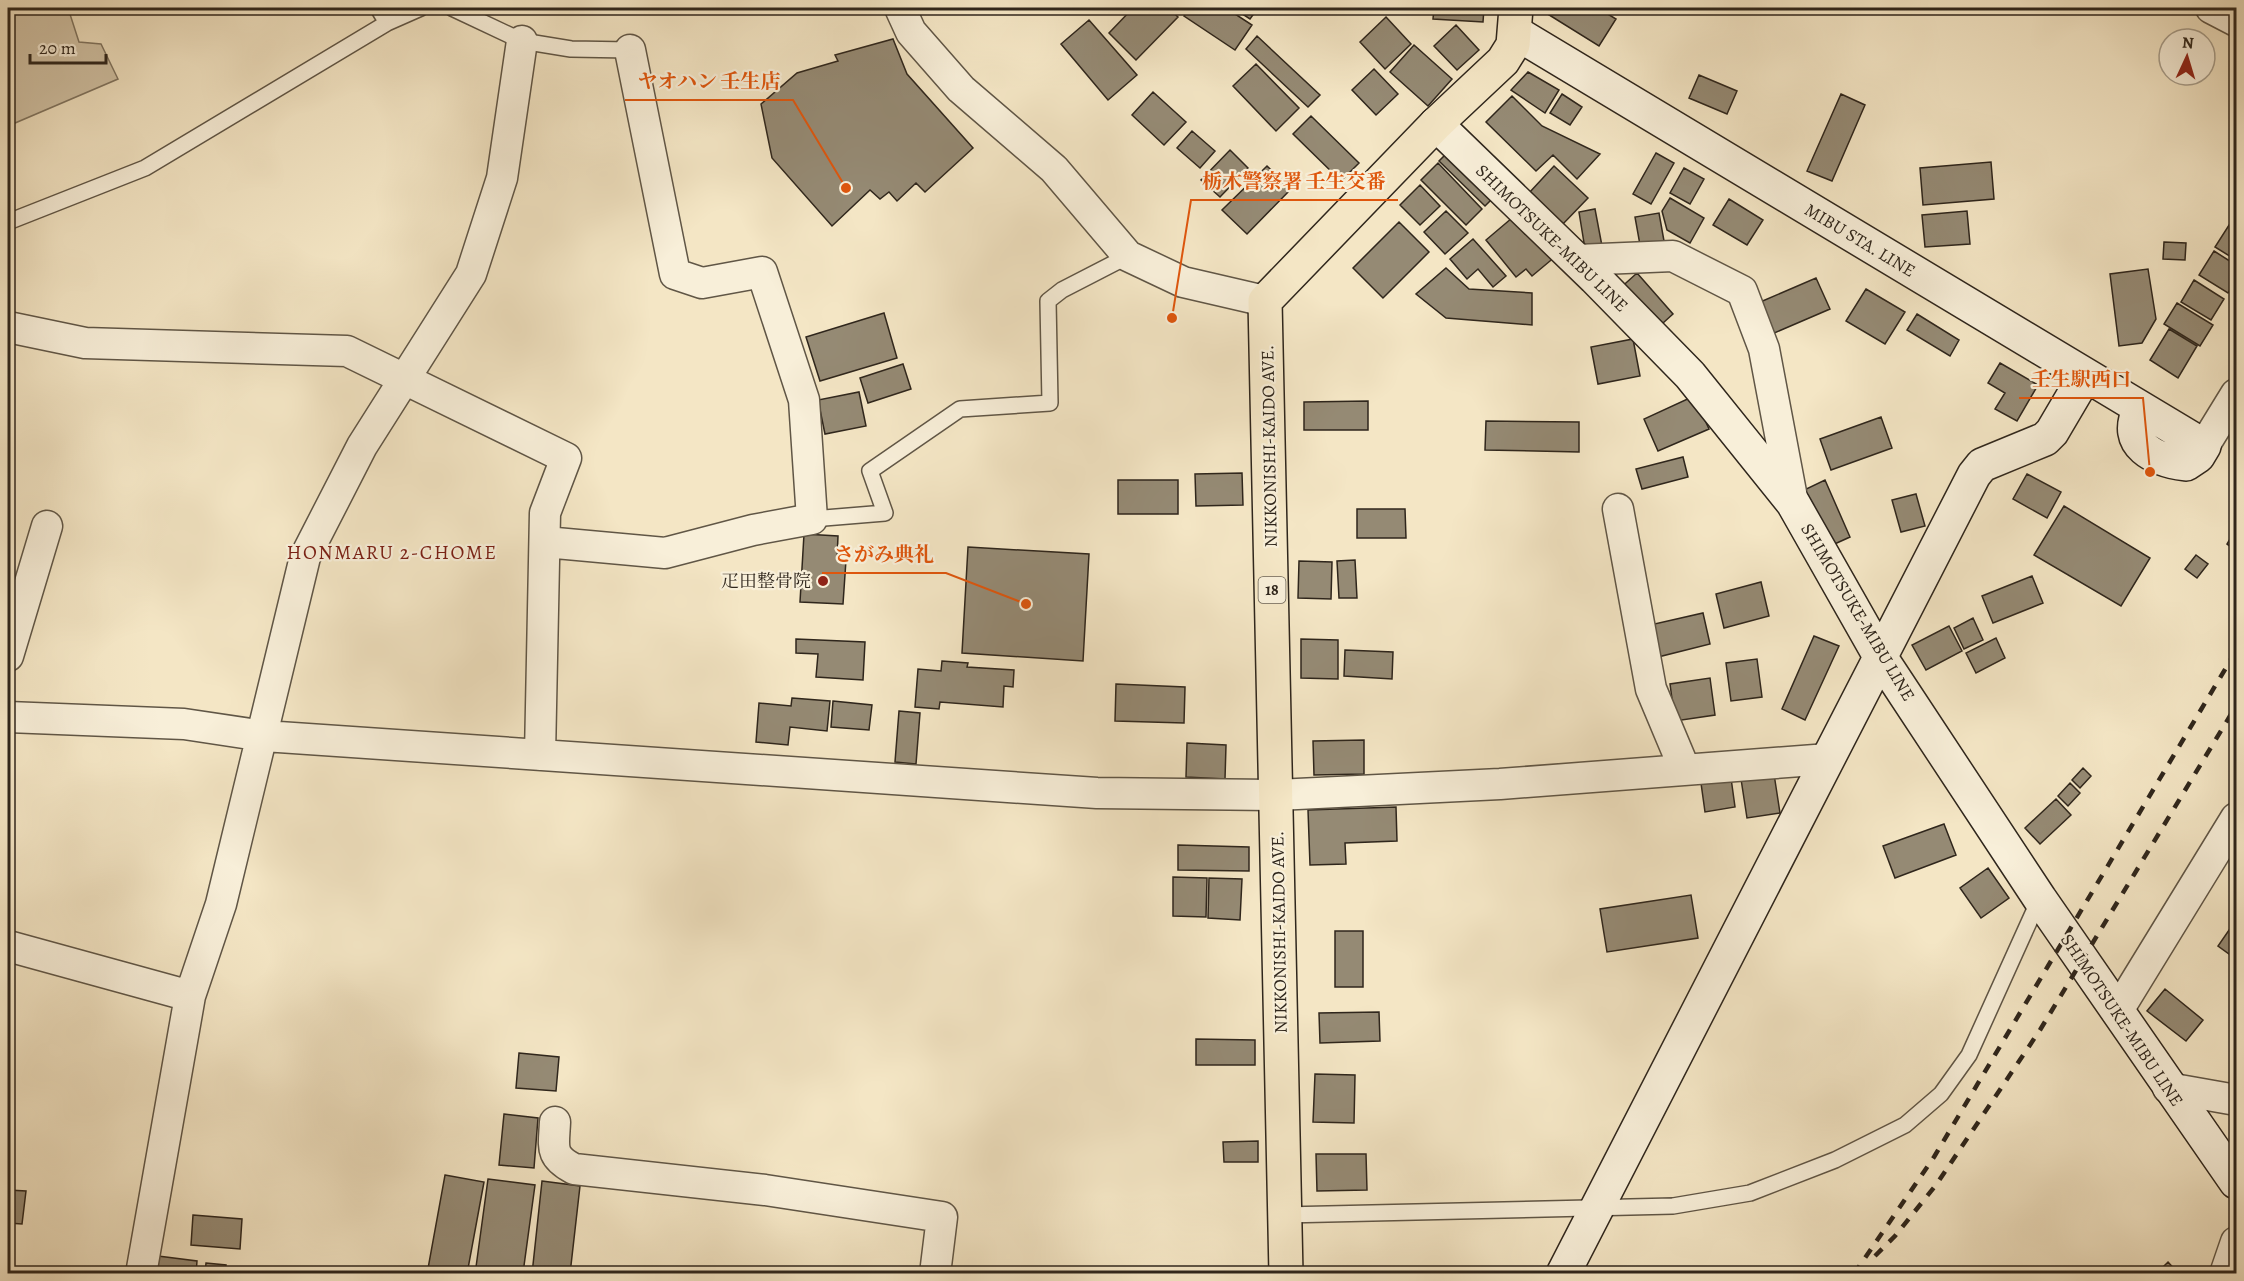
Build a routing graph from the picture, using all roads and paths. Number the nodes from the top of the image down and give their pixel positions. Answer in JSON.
{"nodes":[{"id":1,"x":378,"y":8,"type":"edge"},
{"id":2,"x":421,"y":8,"type":"edge"},
{"id":3,"x":452,"y":8,"type":"edge"},
{"id":4,"x":900,"y":8,"type":"edge"},
{"id":5,"x":2211,"y":8,"type":"edge"},
{"id":6,"x":1516,"y":20,"type":"edge"},
{"id":7,"x":2236,"y":21,"type":"edge"},
{"id":8,"x":387,"y":22,"type":"junction"},
{"id":9,"x":522,"y":41,"type":"junction"},
{"id":10,"x":630,"y":50,"type":"joint"},
{"id":11,"x":1436,"y":124,"type":"junction"},
{"id":12,"x":8,"y":222,"type":"edge"},
{"id":13,"x":1128,"y":256,"type":"junction"},
{"id":14,"x":1576,"y":260,"type":"junction"},
{"id":15,"x":1265,"y":301,"type":"junction"},
{"id":16,"x":8,"y":327,"type":"edge"},
{"id":17,"x":2085,"y":376,"type":"junction"},
{"id":18,"x":406,"y":380,"type":"junction"},
{"id":19,"x":2236,"y":394,"type":"edge"},
{"id":20,"x":2204,"y":446,"type":"joint"},
{"id":21,"x":1793,"y":503,"type":"junction"},
{"id":22,"x":1618,"y":509,"type":"dead end"},
{"id":23,"x":812,"y":519,"type":"junction"},
{"id":24,"x":47,"y":526,"type":"dead end"},
{"id":25,"x":545,"y":542,"type":"junction"},
{"id":26,"x":8,"y":656,"type":"edge"},
{"id":27,"x":1881,"y":658,"type":"junction"},
{"id":28,"x":8,"y":717,"type":"edge"},
{"id":29,"x":264,"y":736,"type":"junction"},
{"id":30,"x":540,"y":755,"type":"junction"},
{"id":31,"x":1828,"y":759,"type":"junction"},
{"id":32,"x":1685,"y":770,"type":"junction"},
{"id":33,"x":1277,"y":795,"type":"junction"},
{"id":34,"x":2236,"y":818,"type":"edge"},
{"id":35,"x":2040,"y":899,"type":"junction"},
{"id":36,"x":8,"y":946,"type":"edge"},
{"id":37,"x":190,"y":996,"type":"junction"},
{"id":38,"x":2117,"y":1012,"type":"junction"},
{"id":39,"x":2168,"y":1088,"type":"junction"},
{"id":40,"x":2236,"y":1100,"type":"edge"},
{"id":41,"x":555,"y":1122,"type":"dead end"},
{"id":42,"x":2236,"y":1182,"type":"edge"},
{"id":43,"x":1598,"y":1208,"type":"junction"},
{"id":44,"x":1284,"y":1215,"type":"junction"},
{"id":45,"x":2236,"y":1242,"type":"edge"},
{"id":46,"x":141,"y":1274,"type":"edge"},
{"id":47,"x":935,"y":1274,"type":"edge"},
{"id":48,"x":1286,"y":1274,"type":"edge"},
{"id":49,"x":1563,"y":1274,"type":"edge"},
{"id":50,"x":2225,"y":1274,"type":"edge"}],
"edges":[{"from":1,"to":8,"type":"lane"},
{"from":2,"to":8,"type":"lane"},
{"from":3,"to":9,"type":"lane"},
{"from":4,"to":13,"type":"street"},
{"from":5,"to":7,"type":"street"},
{"from":6,"to":11,"type":"main road"},
{"from":6,"to":17,"type":"main road","name":"MIBU STA. LINE"},
{"from":8,"to":12,"type":"lane"},
{"from":9,"to":10,"type":"lane"},
{"from":9,"to":18,"type":"street"},
{"from":10,"to":23,"type":"street"},
{"from":11,"to":14,"type":"main road","name":"SHIMOTSUKE-MIBU LINE"},
{"from":11,"to":15,"type":"main road"},
{"from":13,"to":15,"type":"street"},
{"from":13,"to":23,"type":"lane"},
{"from":14,"to":21,"type":"main road","name":"SHIMOTSUKE-MIBU LINE"},
{"from":14,"to":21,"type":"street"},
{"from":15,"to":33,"type":"main road","name":"NIKKONISHI-KAIDO AVE.","number":"18"},
{"from":16,"to":18,"type":"street"},
{"from":17,"to":20,"type":"main road","name":"MIBU STA. LINE"},
{"from":17,"to":27,"type":"main road"},
{"from":18,"to":25,"type":"street"},
{"from":18,"to":29,"type":"street"},
{"from":19,"to":20,"type":"street"},
{"from":21,"to":27,"type":"main road","name":"SHIMOTSUKE-MIBU LINE"},
{"from":22,"to":32,"type":"street"},
{"from":23,"to":25,"type":"street"},
{"from":24,"to":26,"type":"street"},
{"from":25,"to":30,"type":"street"},
{"from":27,"to":31,"type":"main road"},
{"from":27,"to":35,"type":"main road","name":"SHIMOTSUKE-MIBU LINE"},
{"from":28,"to":29,"type":"street"},
{"from":29,"to":30,"type":"street"},
{"from":29,"to":37,"type":"street"},
{"from":30,"to":33,"type":"street"},
{"from":31,"to":32,"type":"street"},
{"from":31,"to":43,"type":"main road"},
{"from":32,"to":33,"type":"street"},
{"from":33,"to":44,"type":"main road","name":"NIKKONISHI-KAIDO AVE.","number":"18"},
{"from":34,"to":38,"type":"street"},
{"from":35,"to":38,"type":"main road","name":"SHIMOTSUKE-MIBU LINE"},
{"from":35,"to":43,"type":"lane"},
{"from":36,"to":37,"type":"street"},
{"from":37,"to":46,"type":"street"},
{"from":38,"to":39,"type":"main road","name":"SHIMOTSUKE-MIBU LINE"},
{"from":39,"to":40,"type":"street"},
{"from":39,"to":42,"type":"main road","name":"SHIMOTSUKE-MIBU LINE"},
{"from":41,"to":47,"type":"street"},
{"from":43,"to":44,"type":"lane"},
{"from":43,"to":49,"type":"main road"},
{"from":44,"to":48,"type":"main road","name":"NIKKONISHI-KAIDO AVE.","number":"18"},
{"from":45,"to":50,"type":"street"}]}
